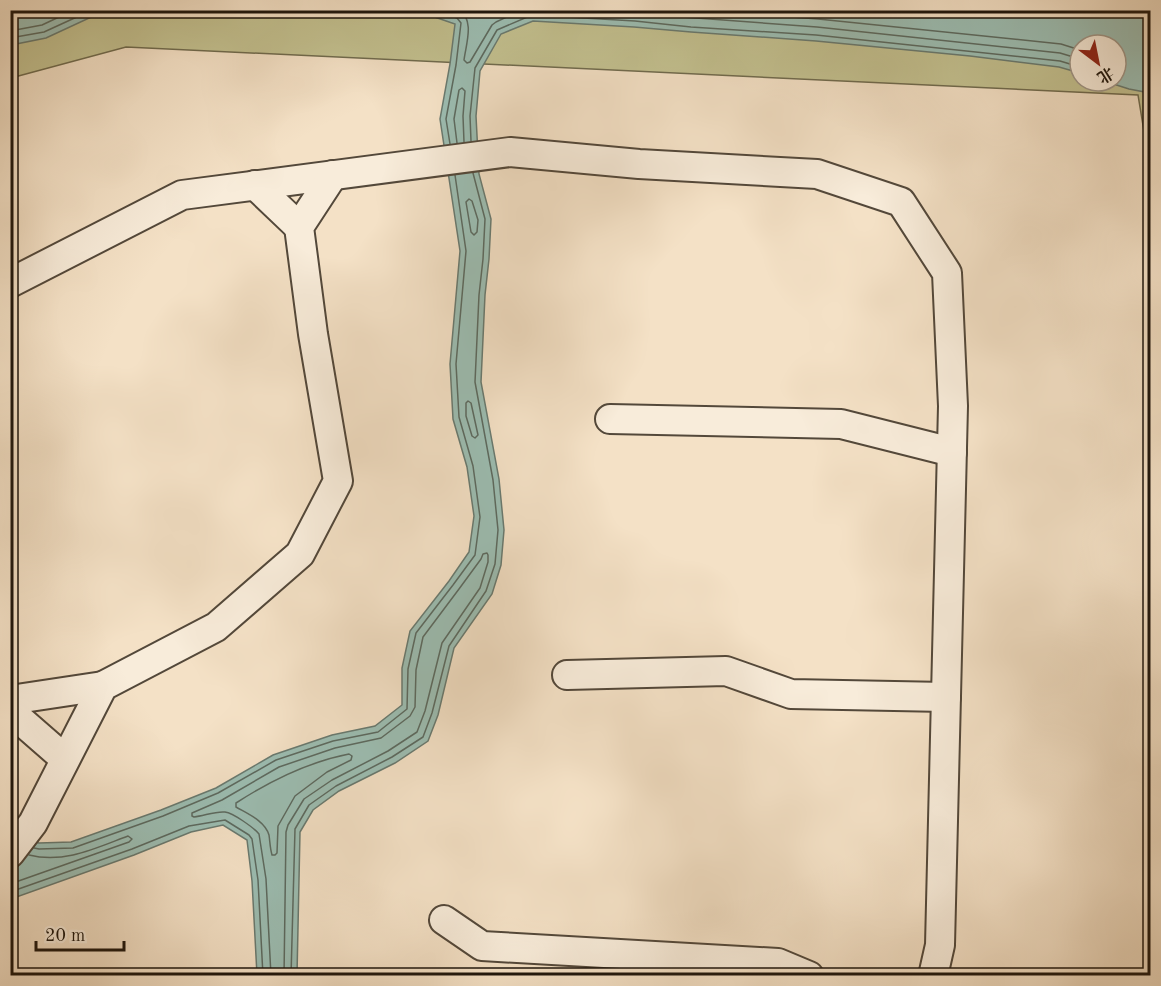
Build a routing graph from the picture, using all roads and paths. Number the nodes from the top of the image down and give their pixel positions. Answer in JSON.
{"nodes":[{"id":1,"x":333,"y":175,"type":"junction"},
{"id":2,"x":255,"y":186,"type":"junction"},
{"id":3,"x":299,"y":227,"type":"junction"},
{"id":4,"x":10,"y":283,"type":"edge"},
{"id":5,"x":610,"y":419,"type":"dead end"},
{"id":6,"x":952,"y":452,"type":"junction"},
{"id":7,"x":567,"y":675,"type":"dead end"},
{"id":8,"x":103,"y":686,"type":"junction"},
{"id":9,"x":946,"y":697,"type":"junction"},
{"id":10,"x":10,"y":700,"type":"edge"},
{"id":11,"x":10,"y":711,"type":"edge"},
{"id":12,"x":65,"y":759,"type":"junction"},
{"id":13,"x":10,"y":853,"type":"edge"},
{"id":14,"x":444,"y":920,"type":"dead end"},
{"id":15,"x":809,"y":975,"type":"edge"},
{"id":16,"x":933,"y":975,"type":"edge"}],
"edges":[{"from":1,"to":2,"type":"street"},
{"from":1,"to":3,"type":"street"},
{"from":1,"to":6,"type":"street"},
{"from":2,"to":3,"type":"street"},
{"from":2,"to":4,"type":"street"},
{"from":3,"to":8,"type":"street"},
{"from":5,"to":6,"type":"street"},
{"from":6,"to":9,"type":"street"},
{"from":7,"to":9,"type":"street"},
{"from":8,"to":10,"type":"street"},
{"from":8,"to":12,"type":"street"},
{"from":9,"to":16,"type":"street"},
{"from":11,"to":12,"type":"street"},
{"from":12,"to":13,"type":"street"},
{"from":14,"to":15,"type":"street"}]}
